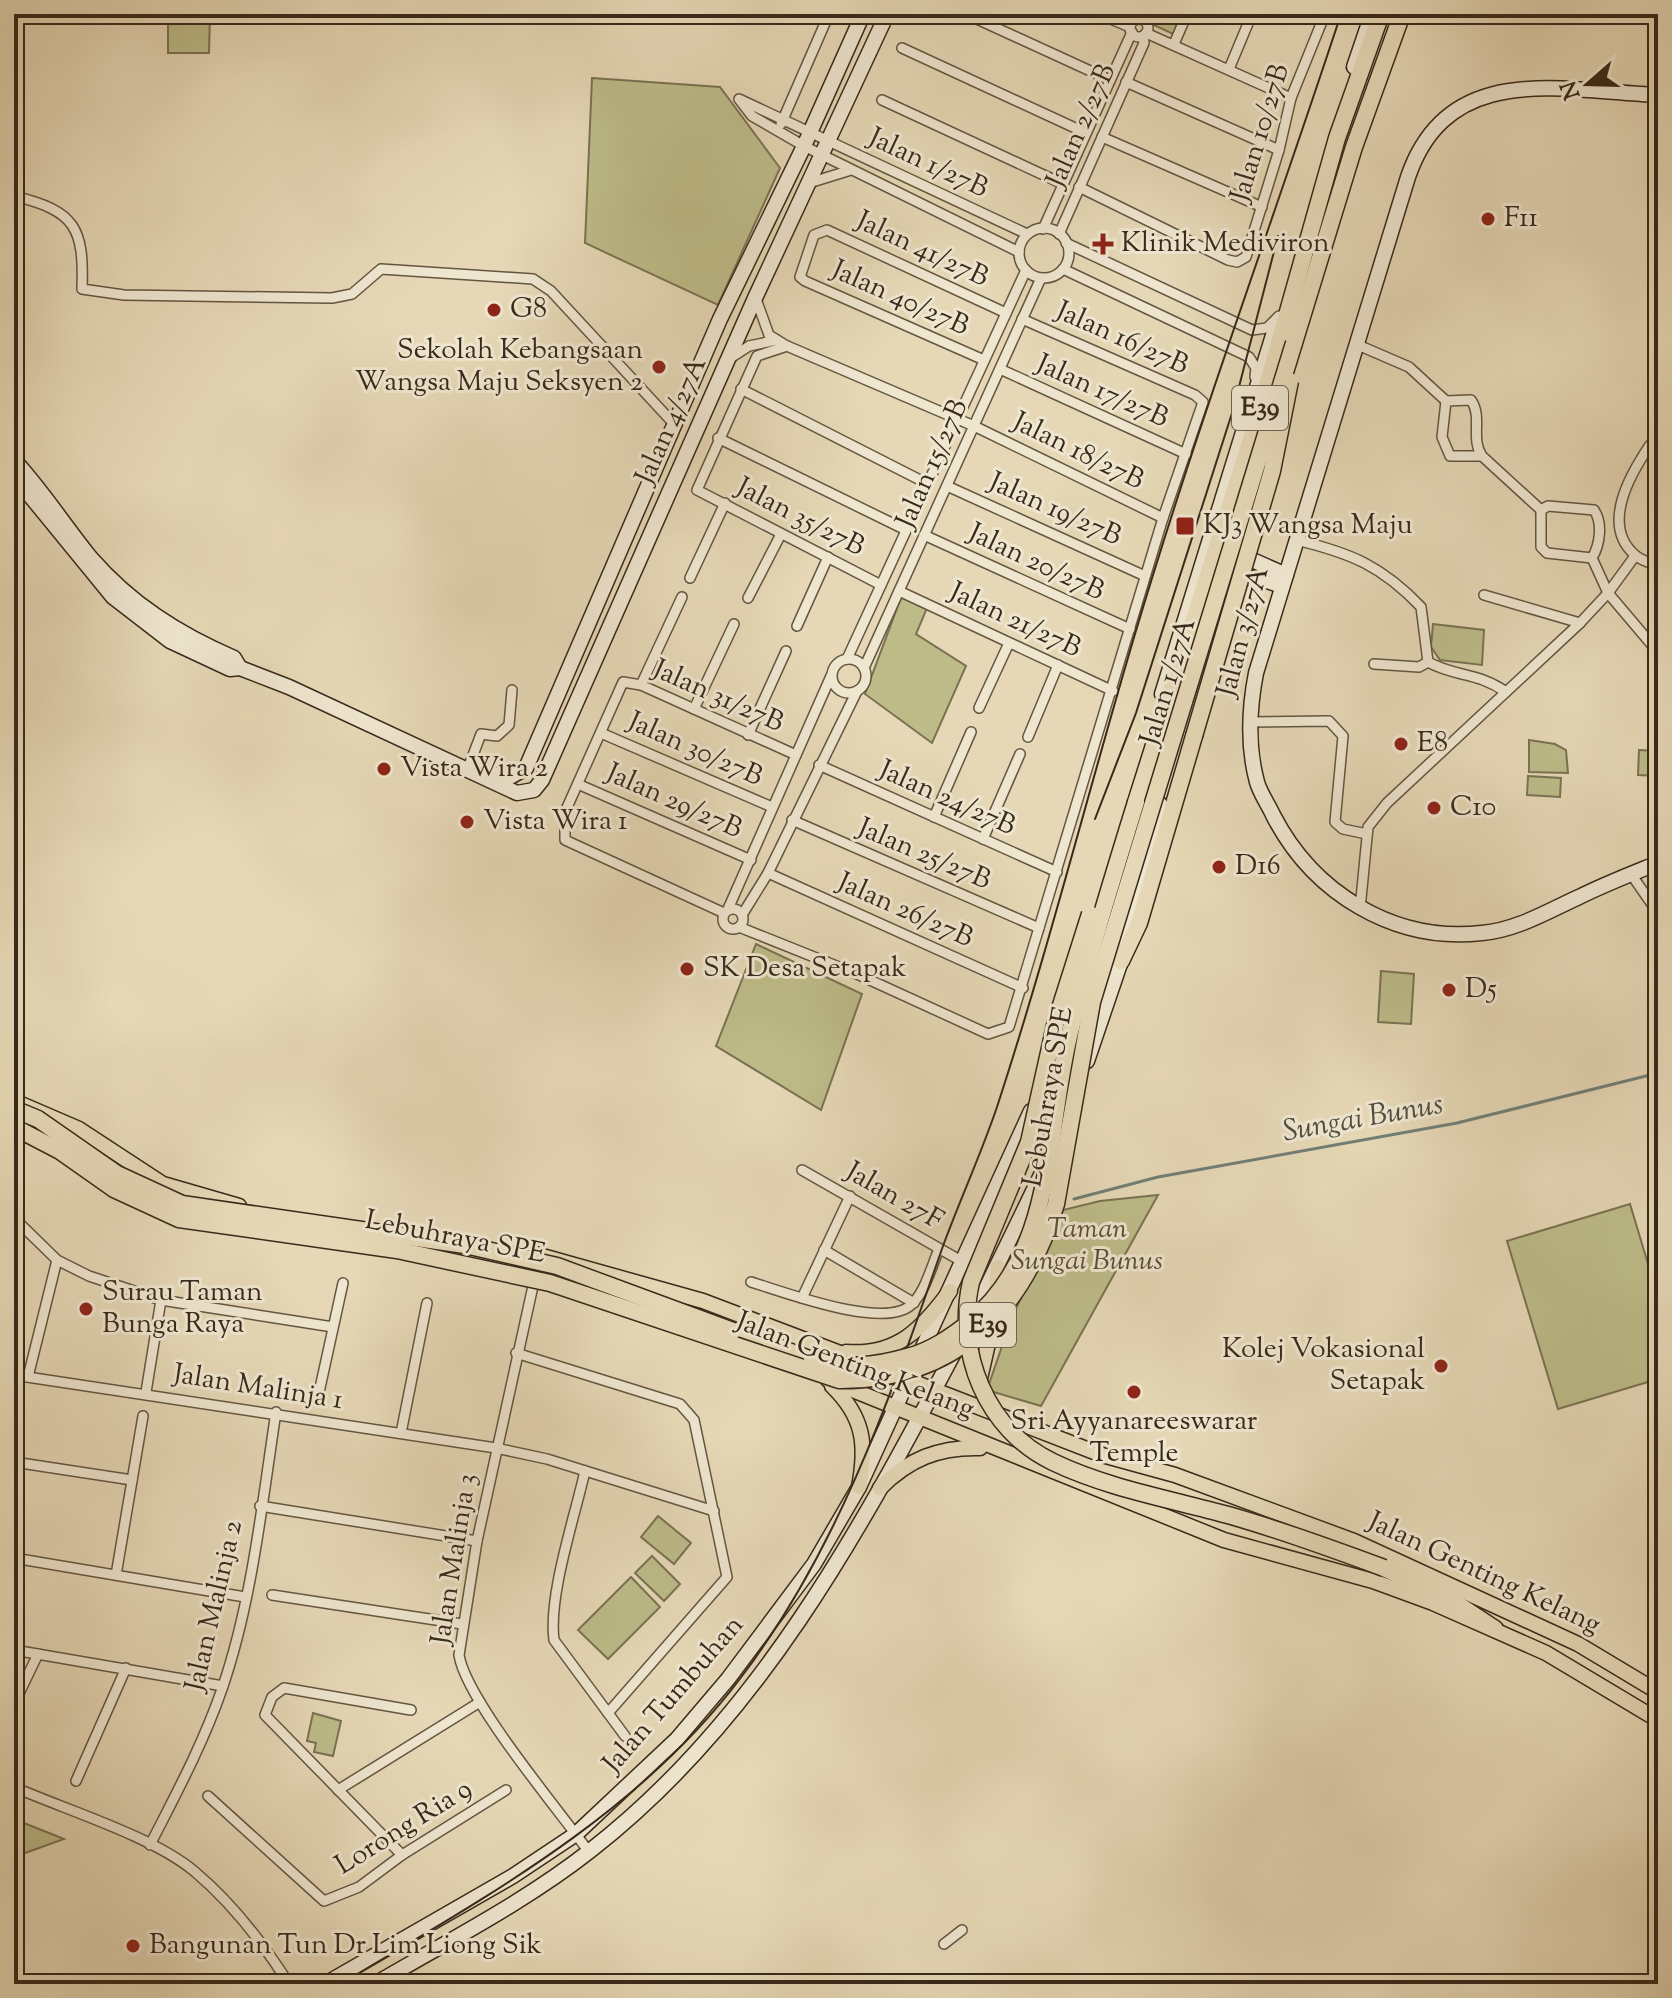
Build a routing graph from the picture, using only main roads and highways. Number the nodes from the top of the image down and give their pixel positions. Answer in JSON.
{"nodes":[{"id":1,"x":863,"y":14,"type":"edge"},
{"id":2,"x":887,"y":14,"type":"edge"},
{"id":3,"x":1372,"y":14,"type":"edge"},
{"id":4,"x":1381,"y":14,"type":"edge"},
{"id":5,"x":1402,"y":14,"type":"edge"},
{"id":6,"x":1409,"y":14,"type":"edge"},
{"id":7,"x":1658,"y":95,"type":"edge"},
{"id":8,"x":1294,"y":343,"type":"junction"},
{"id":9,"x":14,"y":460,"type":"edge"},
{"id":10,"x":14,"y":476,"type":"edge"},
{"id":11,"x":1241,"y":536,"type":"junction"},
{"id":12,"x":1284,"y":580,"type":"junction"},
{"id":13,"x":1224,"y":594,"type":"junction"},
{"id":14,"x":240,"y":668,"type":"junction"},
{"id":15,"x":471,"y":770,"type":"junction"},
{"id":16,"x":1136,"y":802,"type":"junction"},
{"id":17,"x":1657,"y":868,"type":"edge"},
{"id":18,"x":1121,"y":961,"type":"junction"},
{"id":19,"x":14,"y":1101,"type":"edge"},
{"id":20,"x":14,"y":1109,"type":"edge"},
{"id":21,"x":14,"y":1129,"type":"edge"},
{"id":22,"x":136,"y":1168,"type":"junction"},
{"id":23,"x":117,"y":1198,"type":"junction"},
{"id":24,"x":998,"y":1267,"type":"junction"},
{"id":25,"x":950,"y":1291,"type":"junction"},
{"id":26,"x":925,"y":1343,"type":"junction"},
{"id":27,"x":834,"y":1350,"type":"junction"},
{"id":28,"x":953,"y":1354,"type":"junction"},
{"id":29,"x":824,"y":1379,"type":"junction"},
{"id":30,"x":907,"y":1379,"type":"junction"},
{"id":31,"x":933,"y":1389,"type":"junction"},
{"id":32,"x":894,"y":1409,"type":"junction"},
{"id":33,"x":985,"y":1410,"type":"junction"},
{"id":34,"x":918,"y":1419,"type":"junction"},
{"id":35,"x":992,"y":1449,"type":"junction"},
{"id":36,"x":859,"y":1487,"type":"junction"},
{"id":37,"x":880,"y":1488,"type":"junction"},
{"id":38,"x":1240,"y":1498,"type":"junction"},
{"id":39,"x":1224,"y":1540,"type":"junction"},
{"id":40,"x":1495,"y":1629,"type":"junction"},
{"id":41,"x":1658,"y":1692,"type":"edge"},
{"id":42,"x":1658,"y":1720,"type":"edge"},
{"id":43,"x":666,"y":1751,"type":"junction"},
{"id":44,"x":691,"y":1755,"type":"junction"},
{"id":45,"x":623,"y":1792,"type":"junction"},
{"id":46,"x":652,"y":1798,"type":"junction"},
{"id":47,"x":545,"y":1854,"type":"junction"},
{"id":48,"x":574,"y":1862,"type":"junction"},
{"id":49,"x":329,"y":1983,"type":"edge"},
{"id":50,"x":375,"y":1984,"type":"edge"}],
"edges":[{"from":1,"to":15,"type":"main road","name":"Jalan 4/27A"},
{"from":2,"to":15,"type":"main road","name":"Jalan 4/27A"},
{"from":3,"to":25,"type":"main road","name":"Jalan 1/27A"},
{"from":4,"to":16,"type":"highway","name":"Lebuhraya SPE","number":"E39"},
{"from":5,"to":8,"type":"highway","name":"Lebuhraya SPE","number":"E39"},
{"from":6,"to":11,"type":"main road","name":"Jalan 1/27A"},
{"from":7,"to":12,"type":"main road","name":"Jalan 3/27A"},
{"from":8,"to":18,"type":"highway","bridge":true},
{"from":8,"to":21,"type":"highway","name":"Lebuhraya SPE","number":"E39","bridge":true},
{"from":9,"to":14,"type":"main road","name":"Jalan 4/27A"},
{"from":10,"to":14,"type":"main road","name":"Jalan 4/27A"},
{"from":11,"to":12,"type":"main road"},
{"from":11,"to":13,"type":"main road","name":"Jalan 1/27A"},
{"from":12,"to":13,"type":"main road"},
{"from":12,"to":17,"type":"main road","name":"Jalan 3/27A"},
{"from":13,"to":18,"type":"main road","name":"Jalan 1/27A"},
{"from":14,"to":15,"type":"main road","name":"Jalan 4/27A"},
{"from":16,"to":20,"type":"highway","name":"Lebuhraya SPE","number":"E39","bridge":true},
{"from":16,"to":40,"type":"highway","number":"E39","bridge":true},
{"from":18,"to":24,"type":"main road","name":"Jalan 1/27A"},
{"from":19,"to":22,"type":"main road","name":"Jalan Genting Kelang"},
{"from":21,"to":23,"type":"main road","name":"Jalan Genting Kelang"},
{"from":22,"to":23,"type":"main road"},
{"from":22,"to":27,"type":"main road","name":"Jalan Genting Kelang"},
{"from":23,"to":29,"type":"main road","name":"Jalan Genting Kelang"},
{"from":24,"to":28,"type":"main road","name":"Jalan 1/27A"},
{"from":24,"to":33,"type":"main road"},
{"from":25,"to":26,"type":"main road","name":"Jalan 1/27A"},
{"from":25,"to":27,"type":"main road"},
{"from":26,"to":28,"type":"main road"},
{"from":26,"to":30,"type":"main road","name":"Jalan 1/27A"},
{"from":27,"to":30,"type":"main road","name":"Jalan Genting Kelang"},
{"from":28,"to":31,"type":"main road","name":"Jalan 1/27A"},
{"from":29,"to":32,"type":"main road","name":"Jalan Genting Kelang"},
{"from":29,"to":36,"type":"main road"},
{"from":30,"to":31,"type":"main road","name":"Jalan Genting Kelang"},
{"from":30,"to":32,"type":"main road","name":"Jalan 1/27A"},
{"from":31,"to":33,"type":"main road","name":"Jalan Genting Kelang"},
{"from":31,"to":34,"type":"main road","name":"Jalan 1/27A"},
{"from":32,"to":34,"type":"main road","name":"Jalan Genting Kelang"},
{"from":32,"to":36,"type":"main road","name":"Jalan Tumbuhan"},
{"from":33,"to":38,"type":"main road","name":"Jalan Genting Kelang"},
{"from":34,"to":35,"type":"main road","name":"Jalan Genting Kelang"},
{"from":34,"to":37,"type":"main road","name":"Jalan Tumbuhan"},
{"from":35,"to":37,"type":"main road"},
{"from":35,"to":39,"type":"main road","name":"Jalan Genting Kelang"},
{"from":36,"to":43,"type":"main road","name":"Jalan Tumbuhan"},
{"from":37,"to":44,"type":"main road","name":"Jalan Tumbuhan"},
{"from":38,"to":39,"type":"main road"},
{"from":38,"to":41,"type":"main road","name":"Jalan Genting Kelang"},
{"from":39,"to":40,"type":"main road","name":"Jalan Genting Kelang"},
{"from":40,"to":42,"type":"main road","name":"Jalan Genting Kelang"},
{"from":43,"to":44,"type":"main road"},
{"from":43,"to":45,"type":"main road","name":"Jalan Tumbuhan"},
{"from":44,"to":46,"type":"main road","name":"Jalan Tumbuhan"},
{"from":45,"to":46,"type":"main road"},
{"from":45,"to":47,"type":"main road","name":"Jalan Tumbuhan"},
{"from":46,"to":48,"type":"main road","name":"Jalan Tumbuhan"},
{"from":47,"to":48,"type":"main road"},
{"from":47,"to":49,"type":"main road","name":"Jalan Tumbuhan"},
{"from":48,"to":50,"type":"main road","name":"Jalan Tumbuhan"}]}
